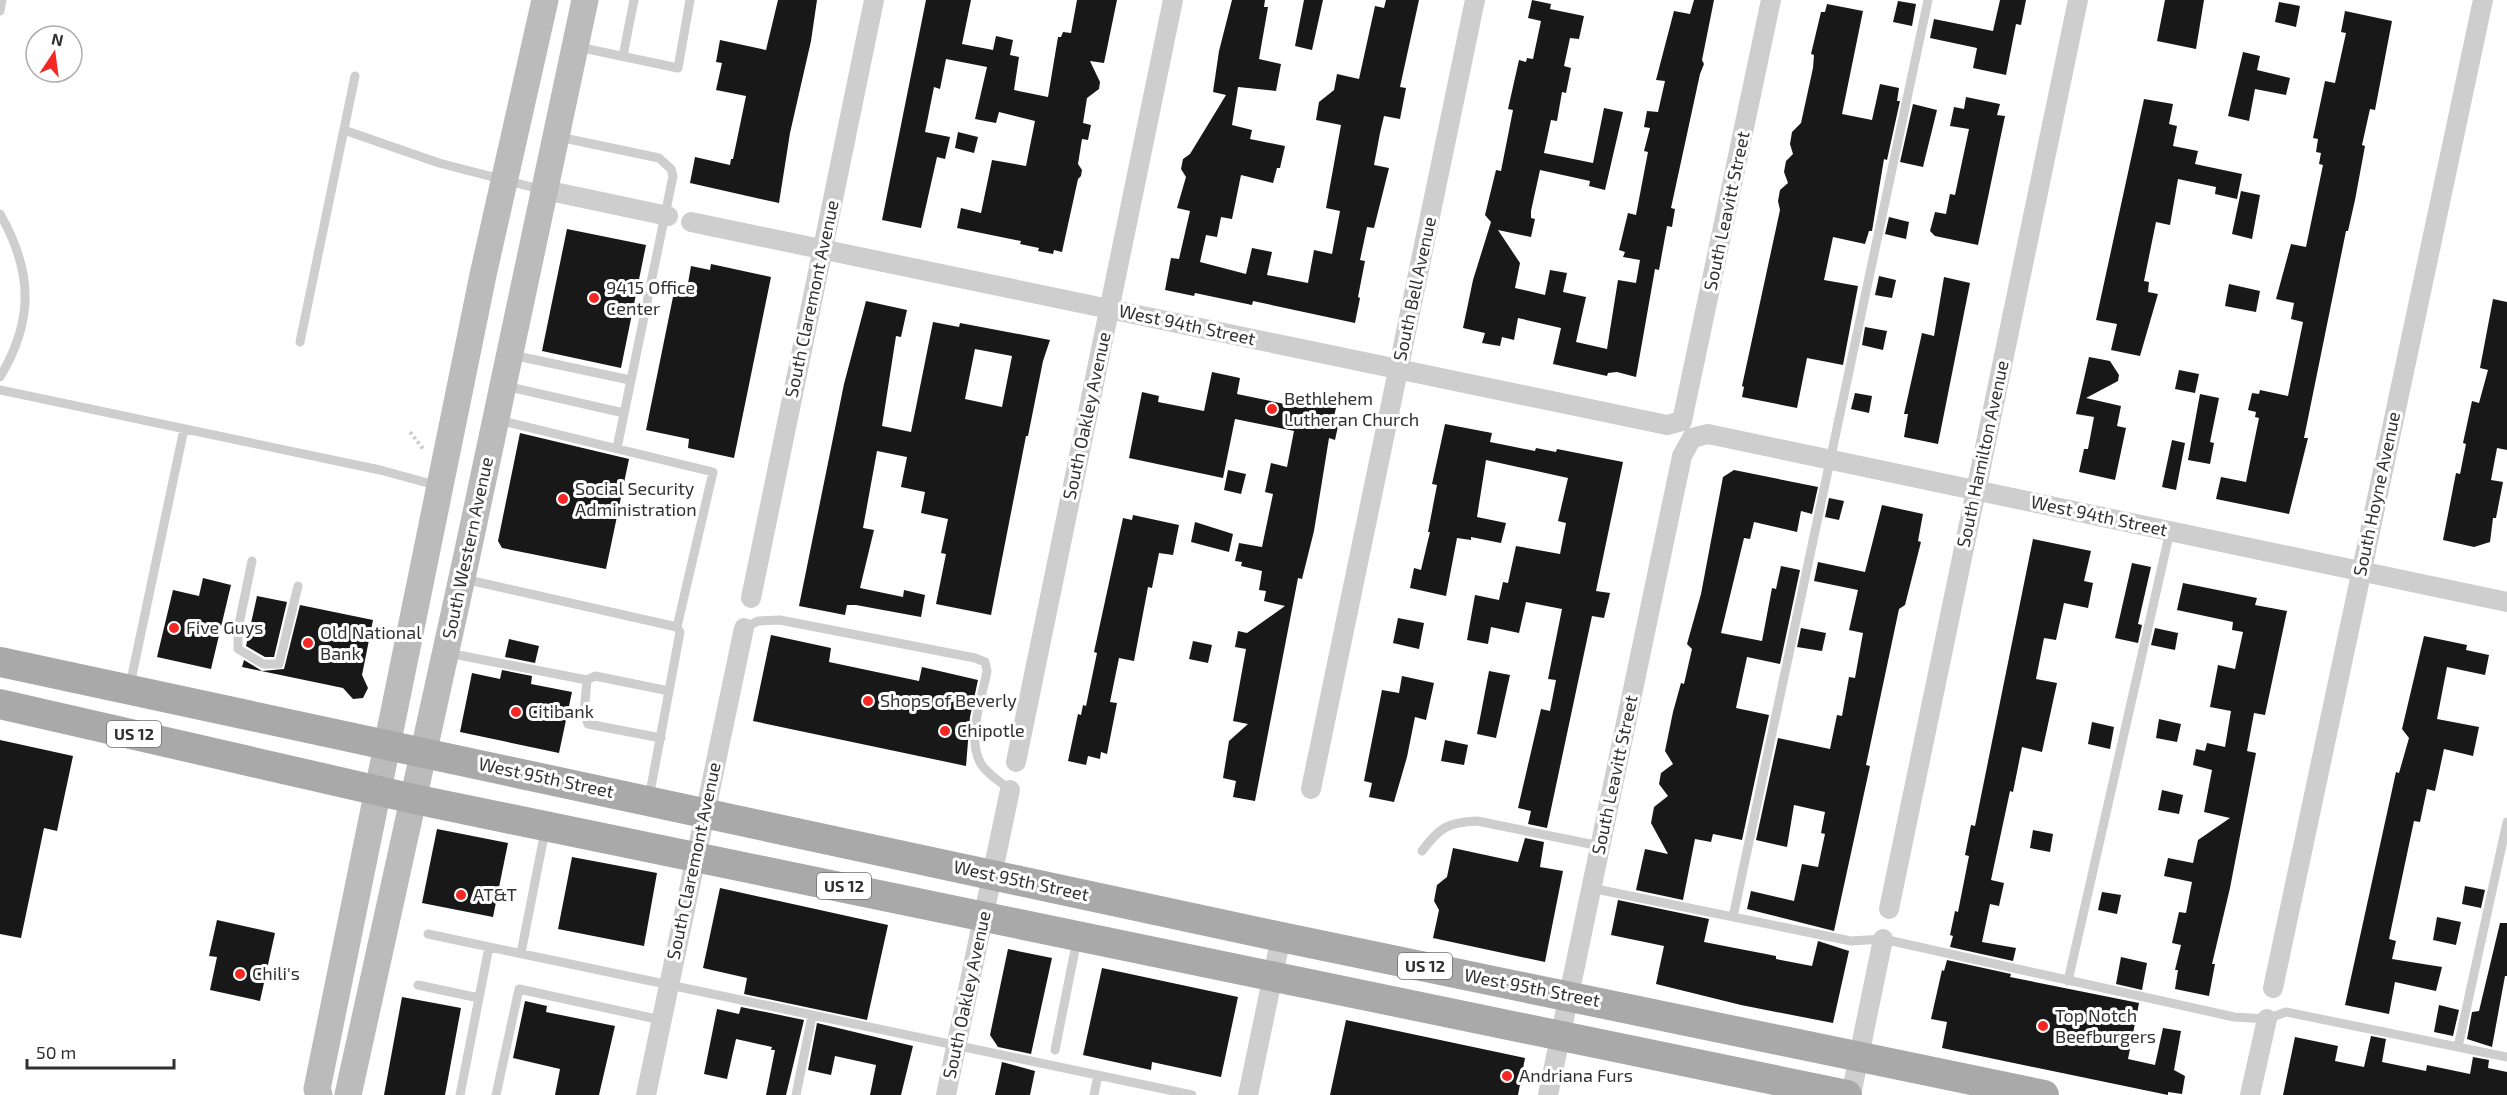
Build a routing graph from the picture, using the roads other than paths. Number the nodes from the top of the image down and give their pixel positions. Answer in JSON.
{"nodes":[{"id":1,"x":2,"y":0,"type":"edge"},
{"id":2,"x":545,"y":0,"type":"edge"},
{"id":3,"x":585,"y":0,"type":"edge"},
{"id":4,"x":634,"y":0,"type":"edge"},
{"id":5,"x":690,"y":0,"type":"edge"},
{"id":6,"x":874,"y":0,"type":"edge"},
{"id":7,"x":1173,"y":0,"type":"edge"},
{"id":8,"x":1475,"y":0,"type":"edge"},
{"id":9,"x":1771,"y":0,"type":"edge"},
{"id":10,"x":1928,"y":0,"type":"edge"},
{"id":11,"x":2078,"y":0,"type":"edge"},
{"id":12,"x":2483,"y":0,"type":"edge"},
{"id":13,"x":0,"y":11,"type":"edge"},
{"id":14,"x":576,"y":46,"type":"junction"},
{"id":15,"x":623,"y":56,"type":"junction"},
{"id":16,"x":355,"y":76,"type":"dead end"},
{"id":17,"x":344,"y":130,"type":"junction"},
{"id":18,"x":556,"y":137,"type":"junction"},
{"id":19,"x":504,"y":181,"type":"junction"},
{"id":20,"x":545,"y":190,"type":"junction"},
{"id":21,"x":0,"y":213,"type":"edge"},
{"id":22,"x":666,"y":216,"type":"junction"},
{"id":23,"x":691,"y":222,"type":"dead end"},
{"id":24,"x":823,"y":249,"type":"junction"},
{"id":25,"x":1110,"y":309,"type":"junction"},
{"id":26,"x":300,"y":342,"type":"dead end"},
{"id":27,"x":510,"y":354,"type":"junction"},
{"id":28,"x":1398,"y":369,"type":"junction"},
{"id":29,"x":0,"y":377,"type":"edge"},
{"id":30,"x":630,"y":380,"type":"junction"},
{"id":31,"x":503,"y":385,"type":"junction"},
{"id":32,"x":0,"y":390,"type":"edge"},
{"id":33,"x":624,"y":413,"type":"junction"},
{"id":34,"x":496,"y":419,"type":"junction"},
{"id":35,"x":1680,"y":428,"type":"junction"},
{"id":36,"x":184,"y":429,"type":"junction"},
{"id":37,"x":617,"y":448,"type":"junction"},
{"id":38,"x":1682,"y":456,"type":"junction"},
{"id":39,"x":1830,"y":459,"type":"junction"},
{"id":40,"x":441,"y":487,"type":"junction"},
{"id":41,"x":1976,"y":490,"type":"junction"},
{"id":42,"x":2170,"y":531,"type":"junction"},
{"id":43,"x":252,"y":561,"type":"dead end"},
{"id":44,"x":2360,"y":572,"type":"junction"},
{"id":45,"x":462,"y":579,"type":"junction"},
{"id":46,"x":298,"y":586,"type":"dead end"},
{"id":47,"x":751,"y":598,"type":"dead end"},
{"id":48,"x":2507,"y":602,"type":"edge"},
{"id":49,"x":677,"y":627,"type":"junction"},
{"id":50,"x":744,"y":628,"type":"joint"},
{"id":51,"x":446,"y":652,"type":"junction"},
{"id":52,"x":0,"y":662,"type":"edge"},
{"id":53,"x":587,"y":681,"type":"junction"},
{"id":54,"x":129,"y":689,"type":"junction"},
{"id":55,"x":669,"y":691,"type":"junction"},
{"id":56,"x":0,"y":704,"type":"edge"},
{"id":57,"x":661,"y":738,"type":"junction"},
{"id":58,"x":387,"y":743,"type":"junction"},
{"id":59,"x":424,"y":751,"type":"junction"},
{"id":60,"x":1016,"y":762,"type":"dead end"},
{"id":61,"x":1311,"y":789,"type":"dead end"},
{"id":62,"x":1010,"y":790,"type":"joint"},
{"id":63,"x":376,"y":791,"type":"junction"},
{"id":64,"x":414,"y":799,"type":"junction"},
{"id":65,"x":649,"y":801,"type":"junction"},
{"id":66,"x":705,"y":813,"type":"junction"},
{"id":67,"x":2507,"y":822,"type":"edge"},
{"id":68,"x":546,"y":825,"type":"junction"},
{"id":69,"x":1600,"y":846,"type":"junction"},
{"id":70,"x":1422,"y":851,"type":"dead end"},
{"id":71,"x":696,"y":855,"type":"junction"},
{"id":72,"x":992,"y":875,"type":"junction"},
{"id":73,"x":1591,"y":888,"type":"junction"},
{"id":74,"x":1888,"y":909,"type":"dead end"},
{"id":75,"x":984,"y":915,"type":"junction"},
{"id":76,"x":1733,"y":917,"type":"junction"},
{"id":77,"x":428,"y":934,"type":"dead end"},
{"id":78,"x":1078,"y":934,"type":"junction"},
{"id":79,"x":1281,"y":937,"type":"junction"},
{"id":80,"x":1883,"y":939,"type":"junction"},
{"id":81,"x":489,"y":946,"type":"junction"},
{"id":82,"x":521,"y":953,"type":"junction"},
{"id":83,"x":1273,"y":975,"type":"junction"},
{"id":84,"x":2068,"y":981,"type":"junction"},
{"id":85,"x":418,"y":985,"type":"dead end"},
{"id":86,"x":668,"y":986,"type":"junction"},
{"id":87,"x":2274,"y":988,"type":"dead end"},
{"id":88,"x":1568,"y":995,"type":"junction"},
{"id":89,"x":479,"y":998,"type":"junction"},
{"id":90,"x":812,"y":1016,"type":"junction"},
{"id":91,"x":2267,"y":1019,"type":"junction"},
{"id":92,"x":661,"y":1020,"type":"junction"},
{"id":93,"x":1561,"y":1035,"type":"junction"},
{"id":94,"x":956,"y":1046,"type":"junction"},
{"id":95,"x":2458,"y":1047,"type":"junction"},
{"id":96,"x":1055,"y":1050,"type":"dead end"},
{"id":97,"x":1859,"y":1055,"type":"junction"},
{"id":98,"x":2507,"y":1057,"type":"edge"},
{"id":99,"x":1098,"y":1075,"type":"junction"},
{"id":100,"x":319,"y":1095,"type":"edge"},
{"id":101,"x":348,"y":1095,"type":"edge"},
{"id":102,"x":460,"y":1095,"type":"edge"},
{"id":103,"x":496,"y":1095,"type":"edge"},
{"id":104,"x":646,"y":1095,"type":"edge"},
{"id":105,"x":795,"y":1095,"type":"edge"},
{"id":106,"x":946,"y":1095,"type":"edge"},
{"id":107,"x":1094,"y":1095,"type":"edge"},
{"id":108,"x":1192,"y":1095,"type":"edge"},
{"id":109,"x":1248,"y":1095,"type":"edge"},
{"id":110,"x":1548,"y":1095,"type":"edge"},
{"id":111,"x":1849,"y":1095,"type":"edge"},
{"id":112,"x":2044,"y":1095,"type":"edge"},
{"id":113,"x":2250,"y":1095,"type":"edge"}],
"edges":[{"from":1,"to":13,"type":"lane"},
{"from":2,"to":19,"type":"main road"},
{"from":3,"to":14,"type":"main road","name":"South Western Avenue"},
{"from":4,"to":15,"type":"lane"},
{"from":5,"to":15,"type":"lane"},
{"from":6,"to":24,"type":"street","name":"South Claremont Avenue"},
{"from":7,"to":25,"type":"street","name":"South Oakley Avenue"},
{"from":8,"to":28,"type":"street","name":"South Bell Avenue"},
{"from":9,"to":35,"type":"street","name":"South Leavitt Street"},
{"from":10,"to":39,"type":"lane"},
{"from":11,"to":41,"type":"street","name":"South Hamilton Avenue"},
{"from":12,"to":44,"type":"street","name":"South Hoyne Avenue"},
{"from":14,"to":15,"type":"lane"},
{"from":14,"to":18,"type":"main road","name":"South Western Avenue"},
{"from":16,"to":17,"type":"lane"},
{"from":17,"to":19,"type":"lane"},
{"from":17,"to":26,"type":"lane"},
{"from":18,"to":20,"type":"main road","name":"South Western Avenue"},
{"from":18,"to":22,"type":"lane"},
{"from":19,"to":20,"type":"lane"},
{"from":19,"to":40,"type":"main road"},
{"from":20,"to":22,"type":"street"},
{"from":20,"to":27,"type":"main road","name":"South Western Avenue"},
{"from":21,"to":29,"type":"lane"},
{"from":22,"to":30,"type":"lane"},
{"from":23,"to":24,"type":"street","name":"West 94th Street"},
{"from":24,"to":25,"type":"street","name":"West 94th Street"},
{"from":24,"to":47,"type":"street","name":"South Claremont Avenue"},
{"from":25,"to":28,"type":"street","name":"West 94th Street"},
{"from":25,"to":60,"type":"street","name":"South Oakley Avenue"},
{"from":27,"to":30,"type":"lane"},
{"from":27,"to":31,"type":"main road","name":"South Western Avenue"},
{"from":28,"to":35,"type":"street","name":"West 94th Street"},
{"from":28,"to":61,"type":"street","name":"South Bell Avenue"},
{"from":30,"to":33,"type":"lane"},
{"from":31,"to":33,"type":"lane"},
{"from":31,"to":34,"type":"main road","name":"South Western Avenue"},
{"from":32,"to":36,"type":"lane"},
{"from":33,"to":37,"type":"lane"},
{"from":34,"to":37,"type":"lane"},
{"from":34,"to":45,"type":"main road","name":"South Western Avenue"},
{"from":35,"to":38,"type":"street"},
{"from":35,"to":38,"type":"street","name":"South Leavitt Street"},
{"from":35,"to":39,"type":"street","name":"West 94th Street"},
{"from":36,"to":40,"type":"lane"},
{"from":36,"to":54,"type":"lane"},
{"from":37,"to":49,"type":"lane"},
{"from":38,"to":69,"type":"street","name":"South Leavitt Street"},
{"from":39,"to":41,"type":"street","name":"West 94th Street"},
{"from":39,"to":76,"type":"lane"},
{"from":40,"to":58,"type":"main road"},
{"from":41,"to":42,"type":"street","name":"West 94th Street"},
{"from":41,"to":74,"type":"street","name":"South Hamilton Avenue"},
{"from":42,"to":44,"type":"street","name":"West 94th Street"},
{"from":42,"to":84,"type":"lane"},
{"from":43,"to":46,"type":"lane"},
{"from":44,"to":48,"type":"street","name":"West 94th Street"},
{"from":44,"to":87,"type":"street","name":"South Hoyne Avenue"},
{"from":45,"to":49,"type":"lane"},
{"from":45,"to":51,"type":"main road","name":"South Western Avenue"},
{"from":49,"to":55,"type":"lane"},
{"from":50,"to":62,"type":"lane"},
{"from":50,"to":66,"type":"street","name":"South Claremont Avenue"},
{"from":51,"to":53,"type":"lane"},
{"from":51,"to":59,"type":"main road","name":"South Western Avenue"},
{"from":52,"to":54,"type":"main road","name":"West 95th Street","number":"US 12"},
{"from":53,"to":55,"type":"lane"},
{"from":53,"to":57,"type":"lane"},
{"from":54,"to":58,"type":"main road","name":"West 95th Street","number":"US 12"},
{"from":55,"to":57,"type":"lane"},
{"from":56,"to":63,"type":"main road","number":"US 12"},
{"from":57,"to":65,"type":"lane"},
{"from":58,"to":59,"type":"main road","name":"West 95th Street","number":"US 12"},
{"from":58,"to":63,"type":"main road"},
{"from":59,"to":64,"type":"main road","name":"South Western Avenue"},
{"from":59,"to":65,"type":"main road","name":"West 95th Street","number":"US 12"},
{"from":62,"to":72,"type":"street","name":"South Oakley Avenue"},
{"from":63,"to":64,"type":"main road","number":"US 12"},
{"from":63,"to":100,"type":"main road"},
{"from":64,"to":68,"type":"main road","number":"US 12"},
{"from":64,"to":101,"type":"main road","name":"South Western Avenue"},
{"from":65,"to":66,"type":"main road","name":"West 95th Street","number":"US 12"},
{"from":66,"to":71,"type":"street","name":"South Claremont Avenue"},
{"from":66,"to":72,"type":"main road","name":"West 95th Street","number":"US 12"},
{"from":67,"to":95,"type":"lane"},
{"from":68,"to":71,"type":"main road","number":"US 12"},
{"from":68,"to":82,"type":"lane"},
{"from":69,"to":70,"type":"lane"},
{"from":69,"to":73,"type":"street","name":"South Leavitt Street"},
{"from":71,"to":75,"type":"main road","number":"US 12"},
{"from":71,"to":86,"type":"street","name":"South Claremont Avenue"},
{"from":72,"to":75,"type":"street","name":"South Oakley Avenue"},
{"from":72,"to":79,"type":"main road","name":"West 95th Street","number":"US 12"},
{"from":73,"to":76,"type":"lane"},
{"from":73,"to":88,"type":"street","name":"South Leavitt Street"},
{"from":75,"to":78,"type":"main road","number":"US 12"},
{"from":75,"to":94,"type":"street","name":"South Oakley Avenue"},
{"from":76,"to":80,"type":"lane"},
{"from":77,"to":81,"type":"lane"},
{"from":78,"to":83,"type":"main road","number":"US 12"},
{"from":78,"to":96,"type":"lane"},
{"from":79,"to":83,"type":"street"},
{"from":79,"to":88,"type":"main road","name":"West 95th Street","number":"US 12"},
{"from":80,"to":84,"type":"lane"},
{"from":80,"to":97,"type":"street"},
{"from":81,"to":82,"type":"lane"},
{"from":81,"to":89,"type":"lane"},
{"from":82,"to":86,"type":"lane"},
{"from":83,"to":93,"type":"main road","number":"US 12"},
{"from":83,"to":109,"type":"street"},
{"from":84,"to":91,"type":"lane"},
{"from":85,"to":89,"type":"lane"},
{"from":86,"to":90,"type":"lane"},
{"from":86,"to":92,"type":"street","name":"South Claremont Avenue"},
{"from":88,"to":93,"type":"street","name":"South Leavitt Street"},
{"from":88,"to":97,"type":"main road","name":"West 95th Street","number":"US 12"},
{"from":89,"to":102,"type":"lane"},
{"from":90,"to":94,"type":"lane"},
{"from":90,"to":105,"type":"lane"},
{"from":91,"to":95,"type":"lane"},
{"from":91,"to":113,"type":"street"},
{"from":92,"to":103,"type":"lane"},
{"from":92,"to":104,"type":"street","name":"South Claremont Avenue"},
{"from":93,"to":110,"type":"street","name":"South Leavitt Street"},
{"from":93,"to":111,"type":"main road","number":"US 12"},
{"from":94,"to":99,"type":"lane"},
{"from":94,"to":106,"type":"street","name":"South Oakley Avenue"},
{"from":95,"to":98,"type":"lane"},
{"from":97,"to":111,"type":"street"},
{"from":97,"to":112,"type":"main road","name":"West 95th Street","number":"US 12"},
{"from":99,"to":107,"type":"lane"},
{"from":99,"to":108,"type":"lane"}]}
